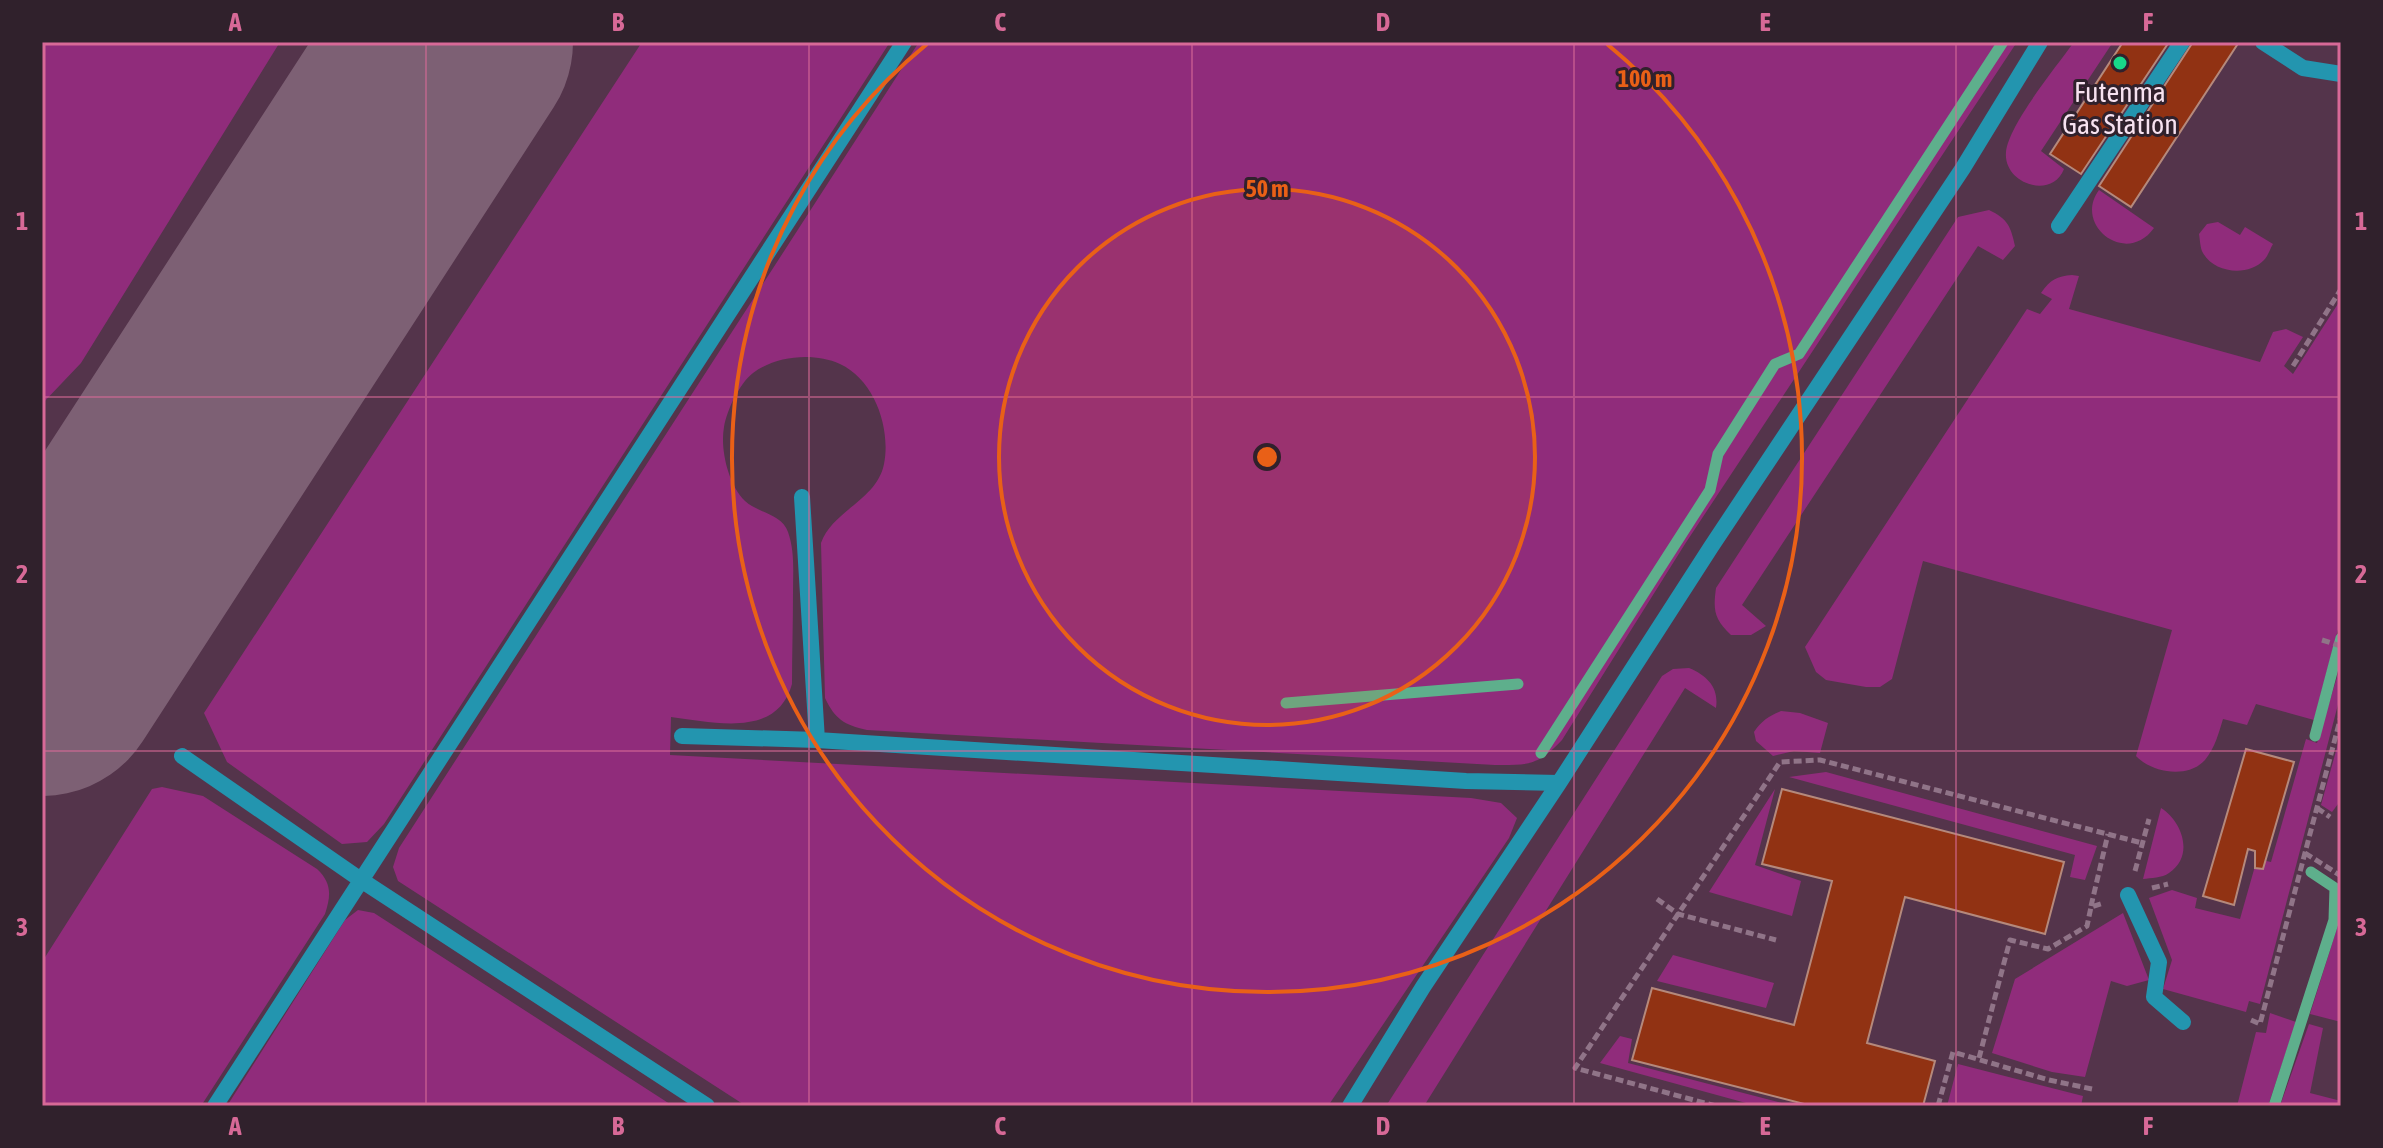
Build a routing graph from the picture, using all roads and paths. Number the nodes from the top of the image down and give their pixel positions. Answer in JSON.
{"nodes":[{"id":1,"x":904,"y":42,"type":"edge"},
{"id":2,"x":2040,"y":42,"type":"edge"},
{"id":3,"x":2182,"y":42,"type":"edge"},
{"id":4,"x":2263,"y":42,"type":"edge"},
{"id":5,"x":2341,"y":74,"type":"edge"},
{"id":6,"x":2059,"y":226,"type":"dead end"},
{"id":7,"x":2341,"y":289,"type":"edge"},
{"id":8,"x":2293,"y":366,"type":"dead end"},
{"id":9,"x":802,"y":497,"type":"dead end"},
{"id":10,"x":2323,"y":641,"type":"dead end"},
{"id":11,"x":2341,"y":646,"type":"edge"},
{"id":12,"x":2341,"y":716,"type":"edge"},
{"id":13,"x":682,"y":736,"type":"dead end"},
{"id":14,"x":817,"y":740,"type":"junction"},
{"id":15,"x":182,"y":756,"type":"dead end"},
{"id":16,"x":1559,"y":783,"type":"junction"},
{"id":17,"x":2317,"y":808,"type":"junction"},
{"id":18,"x":2330,"y":817,"type":"dead end"},
{"id":19,"x":2149,"y":819,"type":"dead end"},
{"id":20,"x":2108,"y":834,"type":"junction"},
{"id":21,"x":2142,"y":843,"type":"junction"},
{"id":22,"x":2305,"y":853,"type":"junction"},
{"id":23,"x":2341,"y":876,"type":"edge"},
{"id":24,"x":361,"y":880,"type":"junction"},
{"id":25,"x":2128,"y":895,"type":"junction"},
{"id":26,"x":1657,"y":899,"type":"dead end"},
{"id":27,"x":2091,"y":907,"type":"junction"},
{"id":28,"x":1678,"y":914,"type":"junction"},
{"id":29,"x":1776,"y":940,"type":"dead end"},
{"id":30,"x":2251,"y":1020,"type":"dead end"},
{"id":31,"x":2183,"y":1022,"type":"dead end"},
{"id":32,"x":1979,"y":1058,"type":"junction"},
{"id":33,"x":2092,"y":1089,"type":"dead end"},
{"id":34,"x":215,"y":1106,"type":"edge"},
{"id":35,"x":707,"y":1106,"type":"edge"},
{"id":36,"x":1350,"y":1106,"type":"edge"},
{"id":37,"x":1716,"y":1106,"type":"edge"},
{"id":38,"x":1938,"y":1106,"type":"edge"}],
"edges":[{"from":1,"to":24,"type":"lane"},
{"from":2,"to":16,"type":"lane"},
{"from":3,"to":6,"type":"lane"},
{"from":4,"to":5,"type":"lane"},
{"from":7,"to":8,"type":"path"},
{"from":9,"to":14,"type":"lane"},
{"from":10,"to":11,"type":"path"},
{"from":12,"to":17,"type":"path"},
{"from":13,"to":14,"type":"lane"},
{"from":14,"to":16,"type":"lane"},
{"from":15,"to":24,"type":"lane"},
{"from":16,"to":36,"type":"lane"},
{"from":17,"to":18,"type":"path"},
{"from":17,"to":22,"type":"path"},
{"from":19,"to":21,"type":"path"},
{"from":20,"to":21,"type":"path"},
{"from":20,"to":27,"type":"path"},
{"from":20,"to":28,"type":"path"},
{"from":21,"to":25,"type":"path"},
{"from":22,"to":23,"type":"path"},
{"from":22,"to":30,"type":"path"},
{"from":24,"to":34,"type":"lane"},
{"from":24,"to":35,"type":"lane"},
{"from":25,"to":27,"type":"path"},
{"from":25,"to":31,"type":"lane"},
{"from":26,"to":28,"type":"path"},
{"from":27,"to":32,"type":"path"},
{"from":28,"to":29,"type":"path"},
{"from":28,"to":37,"type":"path"},
{"from":32,"to":33,"type":"path"},
{"from":32,"to":38,"type":"path"}]}
